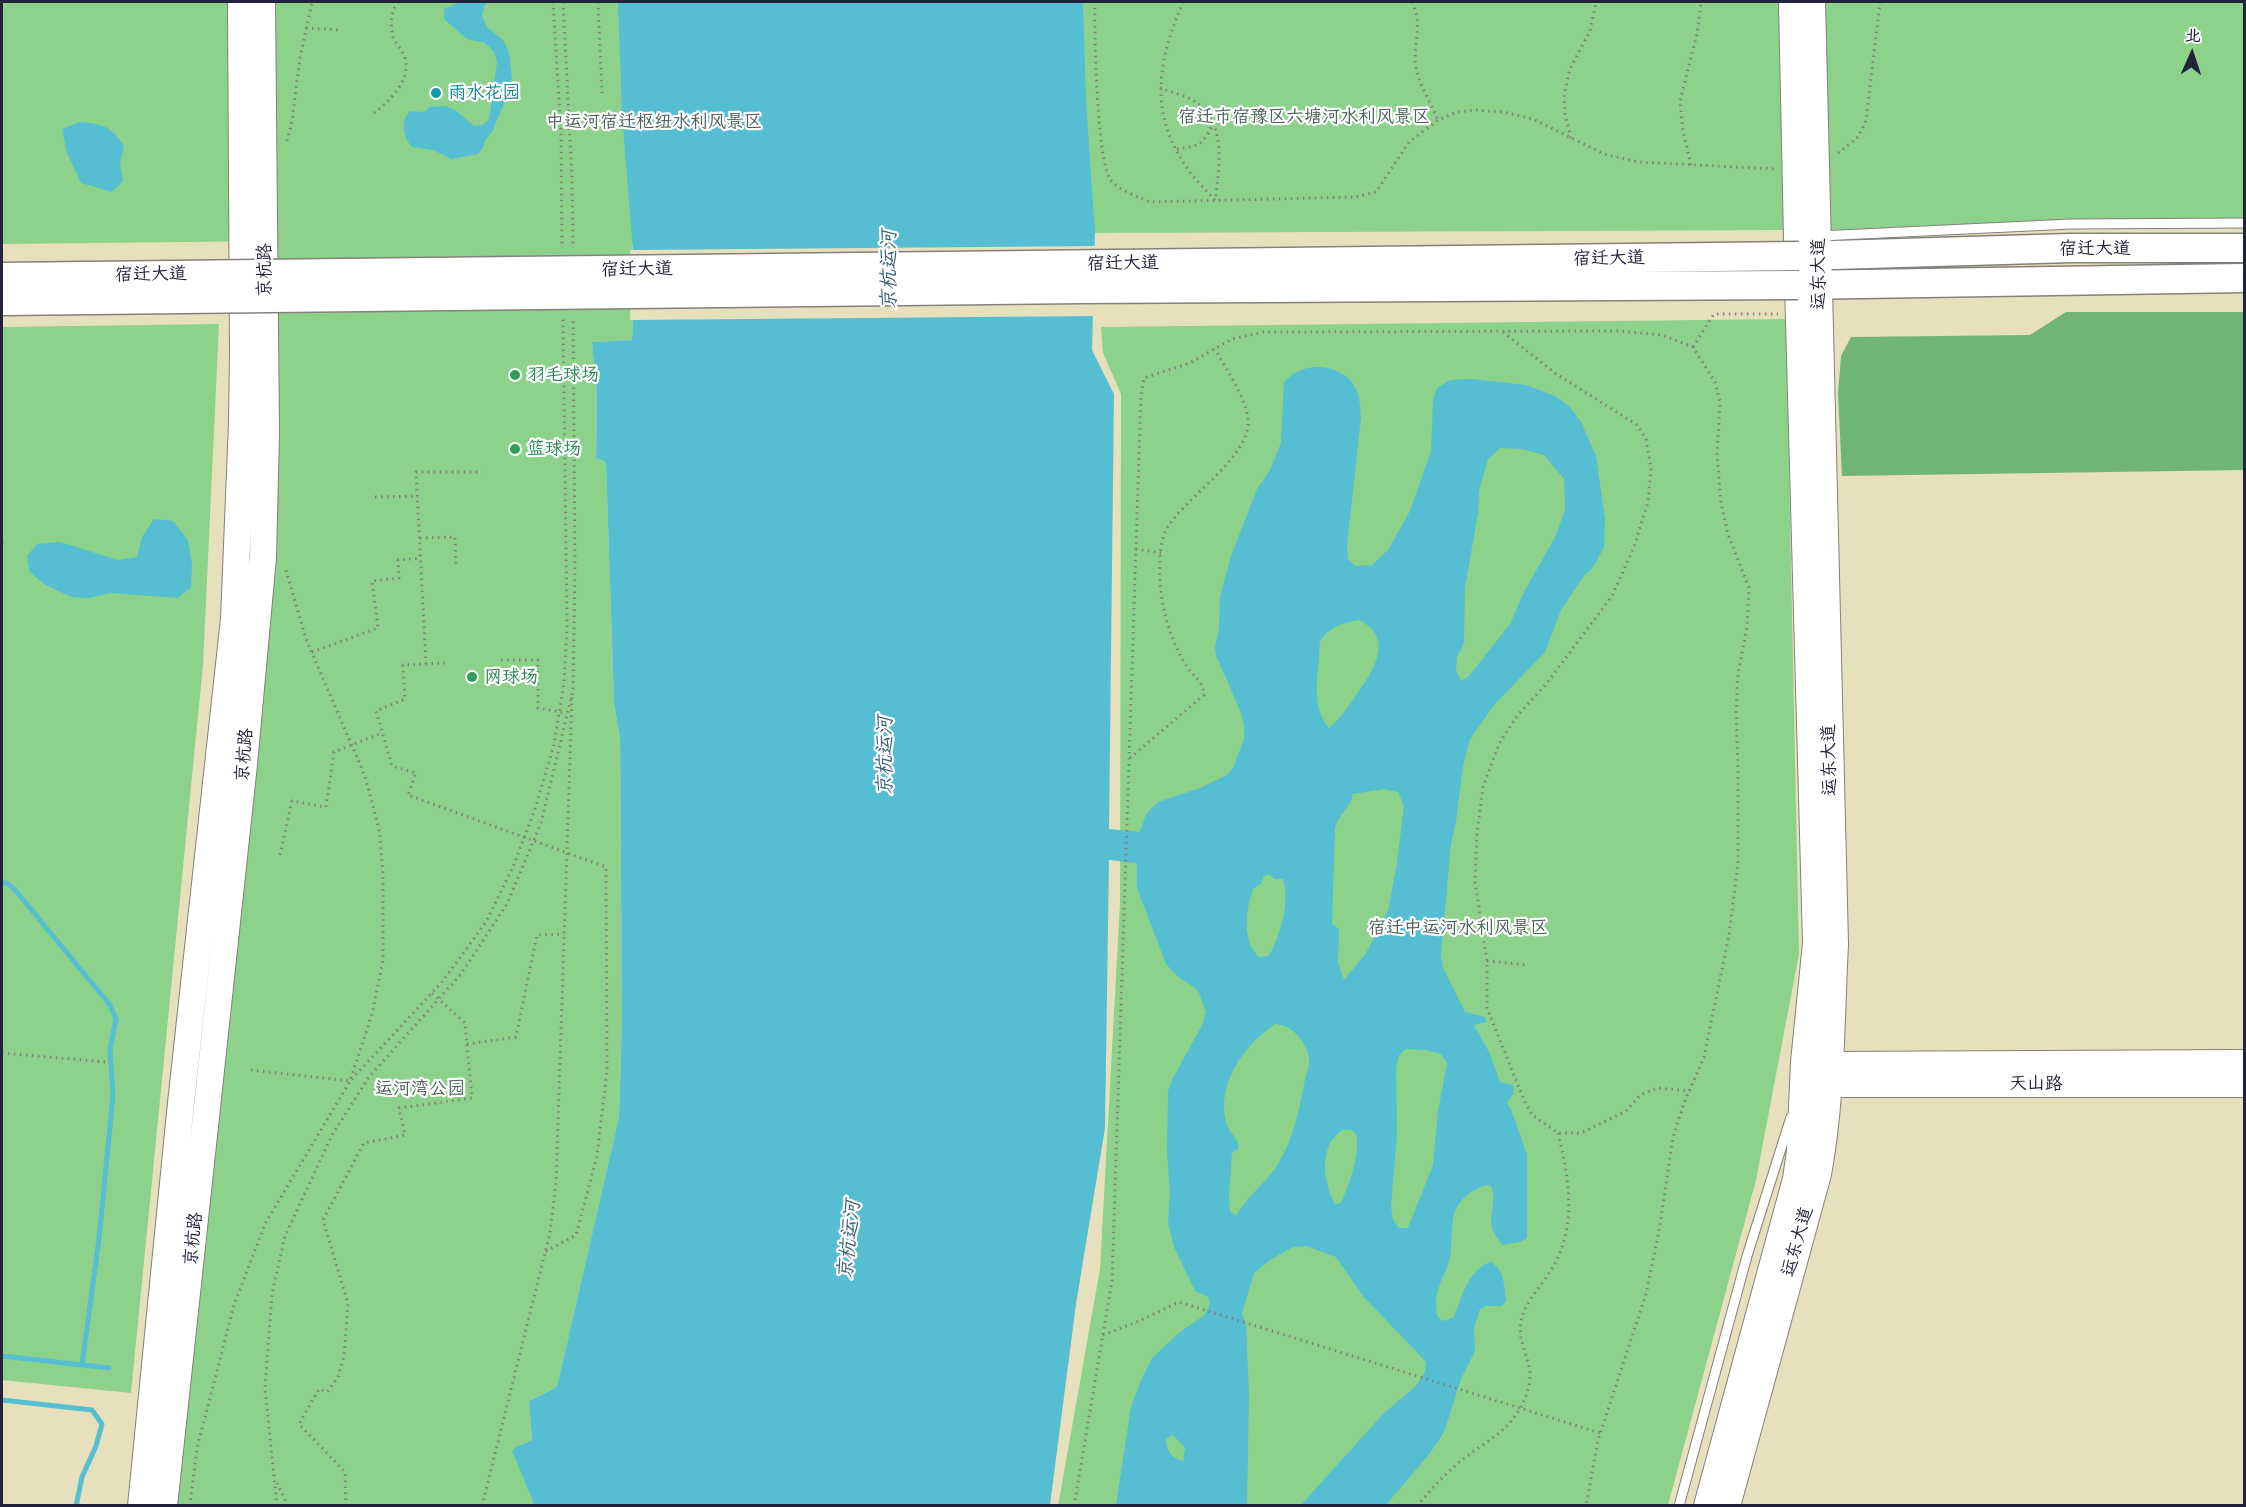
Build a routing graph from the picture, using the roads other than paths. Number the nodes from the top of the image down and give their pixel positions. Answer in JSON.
{"nodes":[{"id":1,"x":241,"y":2,"type":"edge"},
{"id":2,"x":262,"y":2,"type":"edge"},
{"id":3,"x":1792,"y":2,"type":"edge"},
{"id":4,"x":1812,"y":2,"type":"edge"},
{"id":5,"x":1807,"y":170,"type":"junction"},
{"id":6,"x":2244,"y":223,"type":"edge"},
{"id":7,"x":2244,"y":248,"type":"edge"},
{"id":8,"x":1812,"y":249,"type":"junction"},
{"id":9,"x":2,"y":277,"type":"edge"},
{"id":10,"x":2244,"y":278,"type":"edge"},
{"id":11,"x":1808,"y":285,"type":"junction"},
{"id":12,"x":2,"y":301,"type":"edge"},
{"id":13,"x":2244,"y":1063,"type":"edge"},
{"id":14,"x":1820,"y":1076,"type":"junction"},
{"id":15,"x":2244,"y":1084,"type":"edge"},
{"id":16,"x":141,"y":1506,"type":"edge"},
{"id":17,"x":164,"y":1506,"type":"edge"},
{"id":18,"x":1679,"y":1506,"type":"edge"},
{"id":19,"x":1707,"y":1506,"type":"edge"},
{"id":20,"x":1727,"y":1506,"type":"edge"}],
"edges":[{"from":1,"to":16,"type":"street","name":"京杭路"},
{"from":2,"to":17,"type":"street","name":"京杭路"},
{"from":3,"to":5,"type":"street","name":"运东大道"},
{"from":4,"to":5,"type":"street","name":"运东大道"},
{"from":5,"to":8,"type":"street","name":"运东大道"},
{"from":6,"to":8,"type":"lane"},
{"from":7,"to":8,"type":"main road","name":"宿迁大道"},
{"from":8,"to":9,"type":"main road","name":"宿迁大道","bridge":true},
{"from":8,"to":11,"type":"street","name":"运东大道"},
{"from":10,"to":11,"type":"main road","name":"宿迁大道"},
{"from":11,"to":12,"type":"main road","name":"宿迁大道","bridge":true},
{"from":11,"to":14,"type":"street","name":"运东大道"},
{"from":11,"to":14,"type":"street","name":"运东大道"},
{"from":13,"to":14,"type":"street","name":"天山路"},
{"from":14,"to":15,"type":"street","name":"天山路"},
{"from":14,"to":18,"type":"lane"},
{"from":14,"to":19,"type":"street","name":"运东大道"},
{"from":14,"to":20,"type":"street","name":"运东大道"}]}
